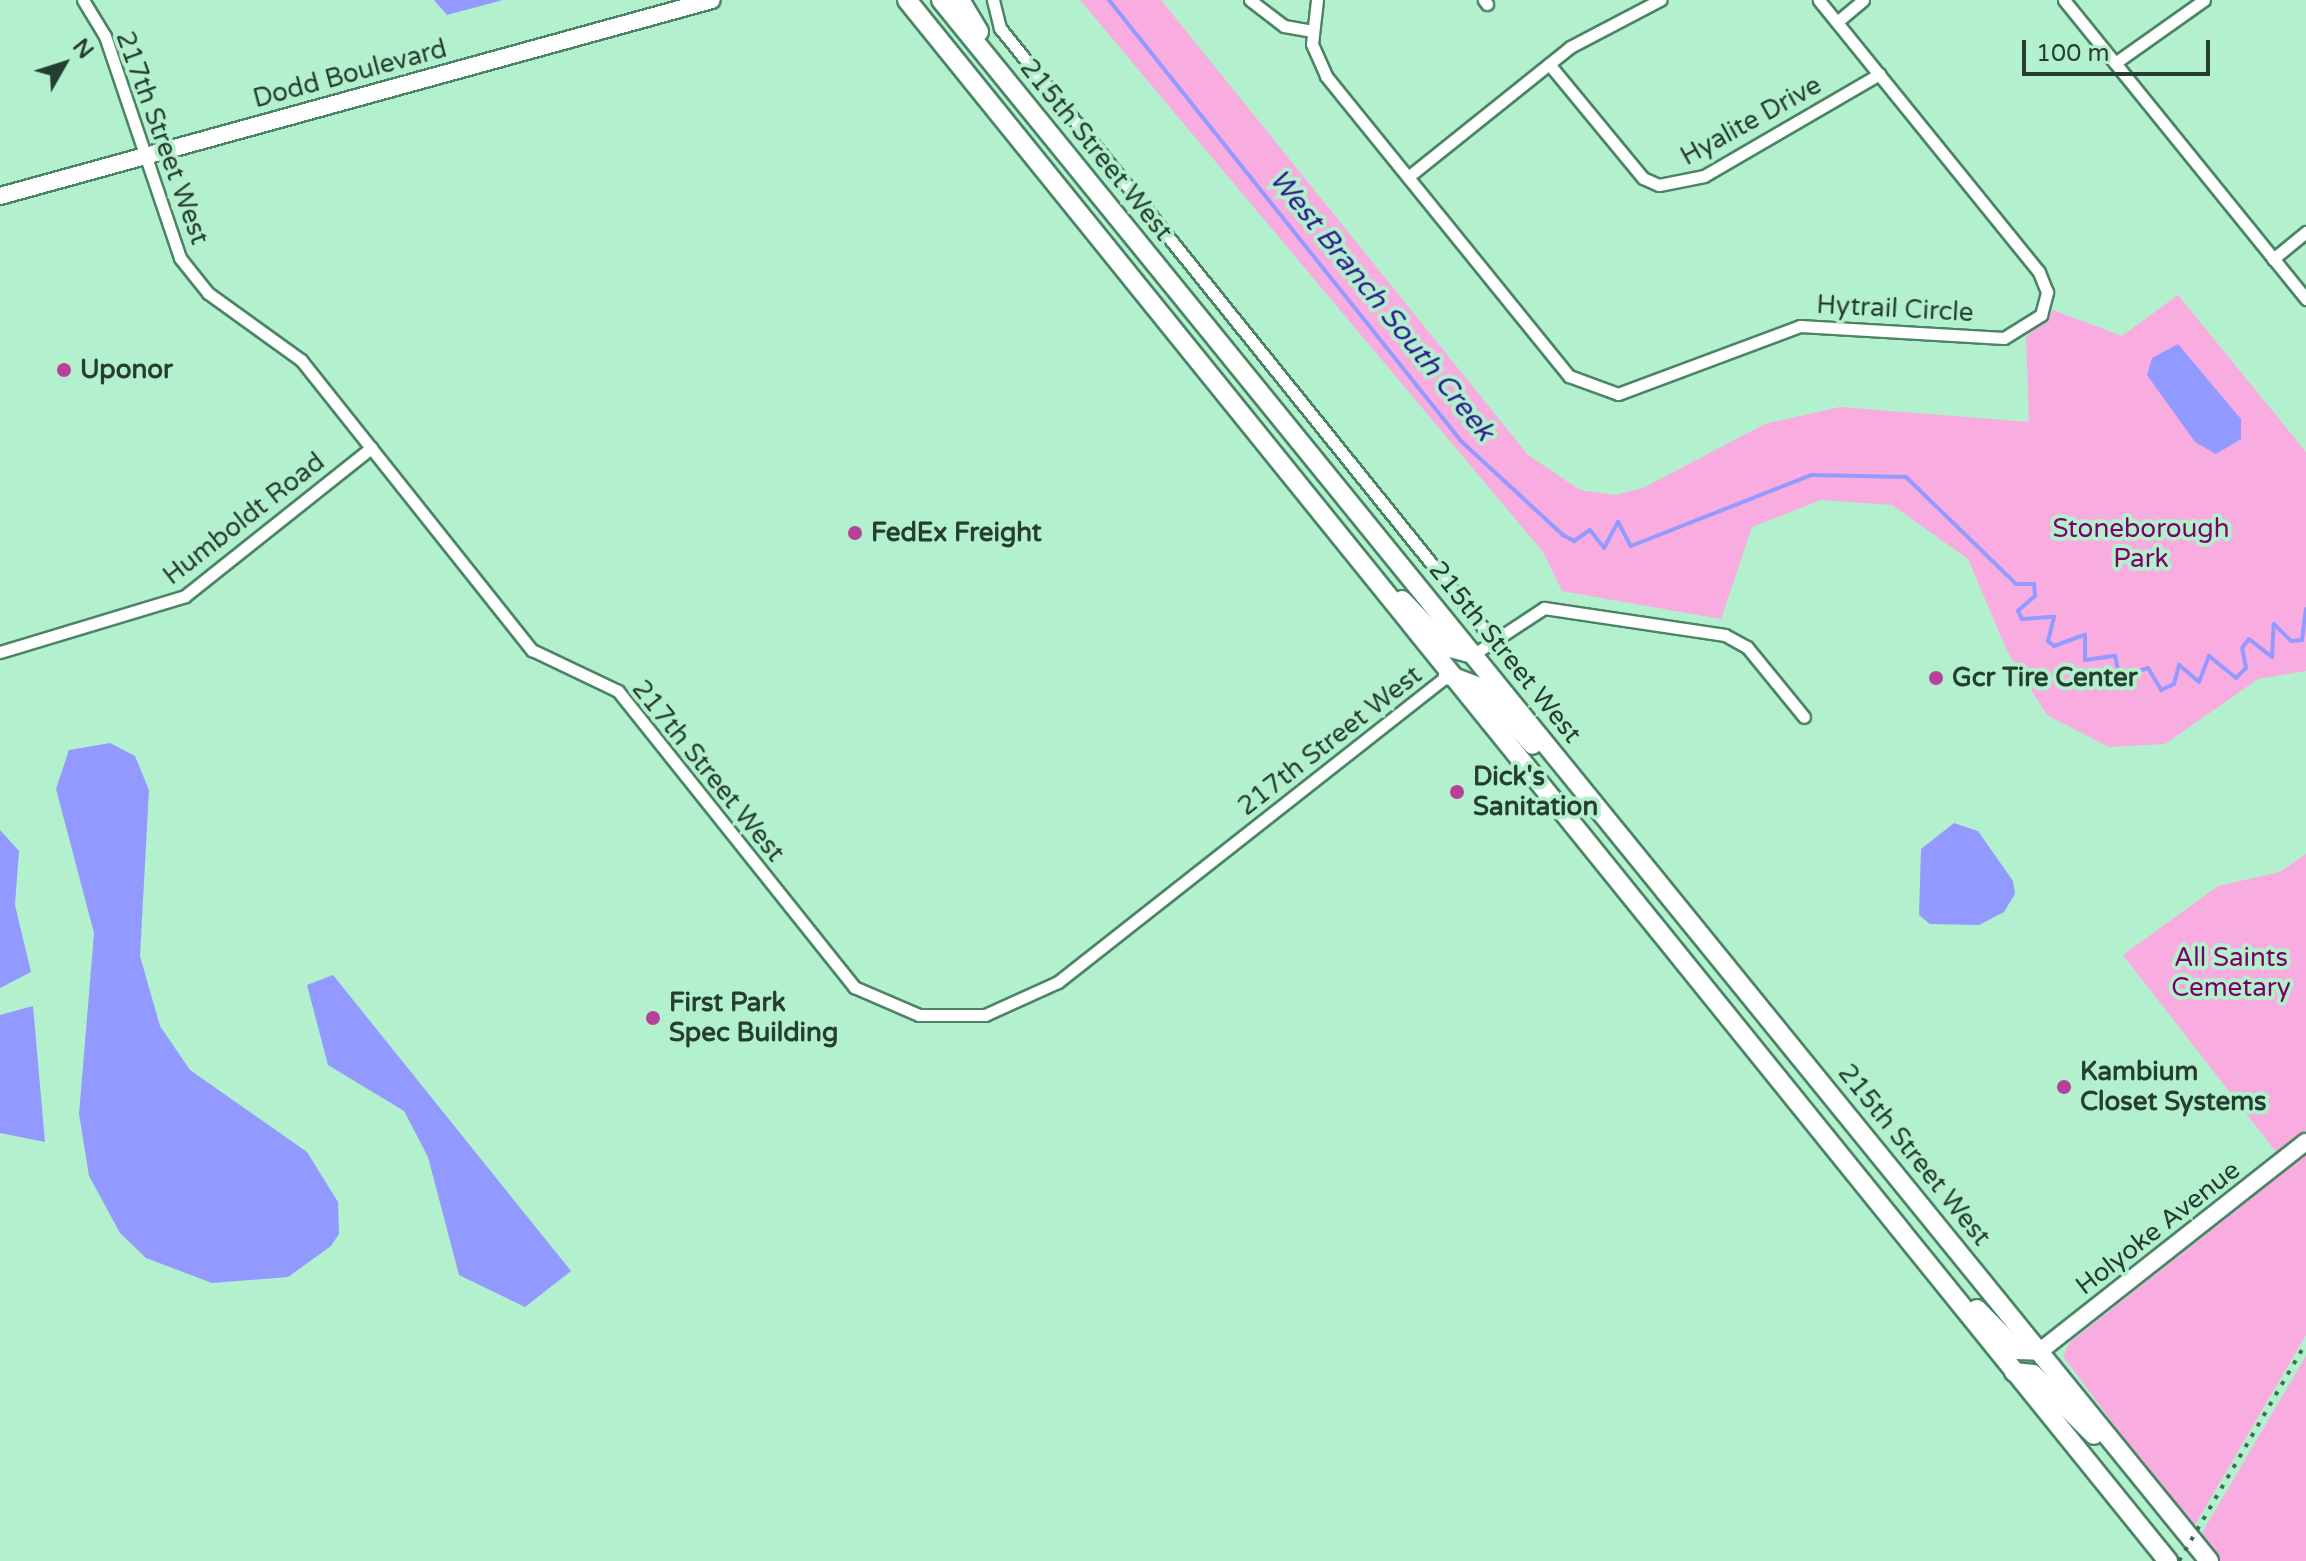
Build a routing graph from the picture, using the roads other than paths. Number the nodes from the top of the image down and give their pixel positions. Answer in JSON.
{"nodes":[{"id":1,"x":83,"y":0,"type":"edge"},
{"id":2,"x":712,"y":0,"type":"edge"},
{"id":3,"x":907,"y":0,"type":"edge"},
{"id":4,"x":941,"y":0,"type":"edge"},
{"id":5,"x":960,"y":0,"type":"edge"},
{"id":6,"x":993,"y":0,"type":"edge"},
{"id":7,"x":1250,"y":0,"type":"edge"},
{"id":8,"x":1317,"y":0,"type":"edge"},
{"id":9,"x":1660,"y":0,"type":"edge"},
{"id":10,"x":1819,"y":0,"type":"edge"},
{"id":11,"x":1863,"y":0,"type":"edge"},
{"id":12,"x":2064,"y":0,"type":"edge"},
{"id":13,"x":2204,"y":0,"type":"edge"},
{"id":14,"x":1837,"y":22,"type":"junction"},
{"id":15,"x":1313,"y":31,"type":"junction"},
{"id":16,"x":2115,"y":63,"type":"junction"},
{"id":17,"x":1549,"y":64,"type":"junction"},
{"id":18,"x":1879,"y":74,"type":"junction"},
{"id":19,"x":1025,"y":105,"type":"junction"},
{"id":20,"x":145,"y":155,"type":"junction"},
{"id":21,"x":1408,"y":177,"type":"junction"},
{"id":22,"x":0,"y":196,"type":"edge"},
{"id":23,"x":2306,"y":232,"type":"edge"},
{"id":24,"x":2273,"y":259,"type":"junction"},
{"id":25,"x":2306,"y":299,"type":"edge"},
{"id":26,"x":371,"y":448,"type":"junction"},
{"id":27,"x":1340,"y":541,"type":"junction"},
{"id":28,"x":1493,"y":640,"type":"junction"},
{"id":29,"x":0,"y":652,"type":"edge"},
{"id":30,"x":1474,"y":654,"type":"junction"},
{"id":31,"x":1448,"y":675,"type":"junction"},
{"id":32,"x":1804,"y":717,"type":"dead end"},
{"id":33,"x":1581,"y":786,"type":"junction"},
{"id":34,"x":2306,"y":1142,"type":"edge"},
{"id":35,"x":1899,"y":1231,"type":"junction"},
{"id":36,"x":2040,"y":1351,"type":"junction"},
{"id":37,"x":2014,"y":1372,"type":"junction"},
{"id":38,"x":2138,"y":1473,"type":"junction"},
{"id":39,"x":2168,"y":1561,"type":"edge"},
{"id":40,"x":2209,"y":1561,"type":"edge"}],
"edges":[{"from":1,"to":20,"type":"street","name":"217th Street West"},
{"from":2,"to":20,"type":"main road","name":"Dodd Boulevard"},
{"from":3,"to":27,"type":"main road","name":"215th Street West"},
{"from":4,"to":19,"type":"main road","name":"215th Street West"},
{"from":5,"to":19,"type":"main road"},
{"from":6,"to":28,"type":"street","name":"215th Street West"},
{"from":7,"to":15,"type":"street"},
{"from":8,"to":15,"type":"street","name":"Hytrail Circle"},
{"from":9,"to":17,"type":"street"},
{"from":10,"to":14,"type":"street","name":"Hytrail Circle"},
{"from":11,"to":14,"type":"street"},
{"from":12,"to":16,"type":"street"},
{"from":13,"to":16,"type":"street"},
{"from":14,"to":18,"type":"street","name":"Hytrail Circle"},
{"from":15,"to":21,"type":"street","name":"Hytrail Circle"},
{"from":16,"to":24,"type":"street"},
{"from":17,"to":18,"type":"street","name":"Hyalite Drive"},
{"from":17,"to":21,"type":"street"},
{"from":18,"to":21,"type":"street","name":"Hytrail Circle"},
{"from":19,"to":30,"type":"main road","name":"215th Street West"},
{"from":20,"to":22,"type":"main road","name":"Dodd Boulevard"},
{"from":20,"to":26,"type":"street","name":"217th Street West"},
{"from":23,"to":24,"type":"street"},
{"from":24,"to":25,"type":"street"},
{"from":26,"to":29,"type":"street","name":"Humboldt Road"},
{"from":26,"to":31,"type":"street","name":"217th Street West"},
{"from":27,"to":30,"type":"main road"},
{"from":27,"to":31,"type":"main road","name":"215th Street West"},
{"from":28,"to":30,"type":"street"},
{"from":28,"to":32,"type":"street"},
{"from":30,"to":33,"type":"main road","name":"215th Street West"},
{"from":31,"to":33,"type":"main road"},
{"from":31,"to":35,"type":"main road","name":"215th Street West"},
{"from":33,"to":36,"type":"main road","name":"215th Street West"},
{"from":34,"to":36,"type":"main road","name":"Holyoke Avenue"},
{"from":35,"to":36,"type":"main road"},
{"from":35,"to":37,"type":"main road","name":"215th Street West"},
{"from":36,"to":38,"type":"main road","name":"215th Street West"},
{"from":37,"to":38,"type":"main road"},
{"from":37,"to":39,"type":"main road","name":"215th Street West"},
{"from":38,"to":40,"type":"main road","name":"215th Street West"}]}
